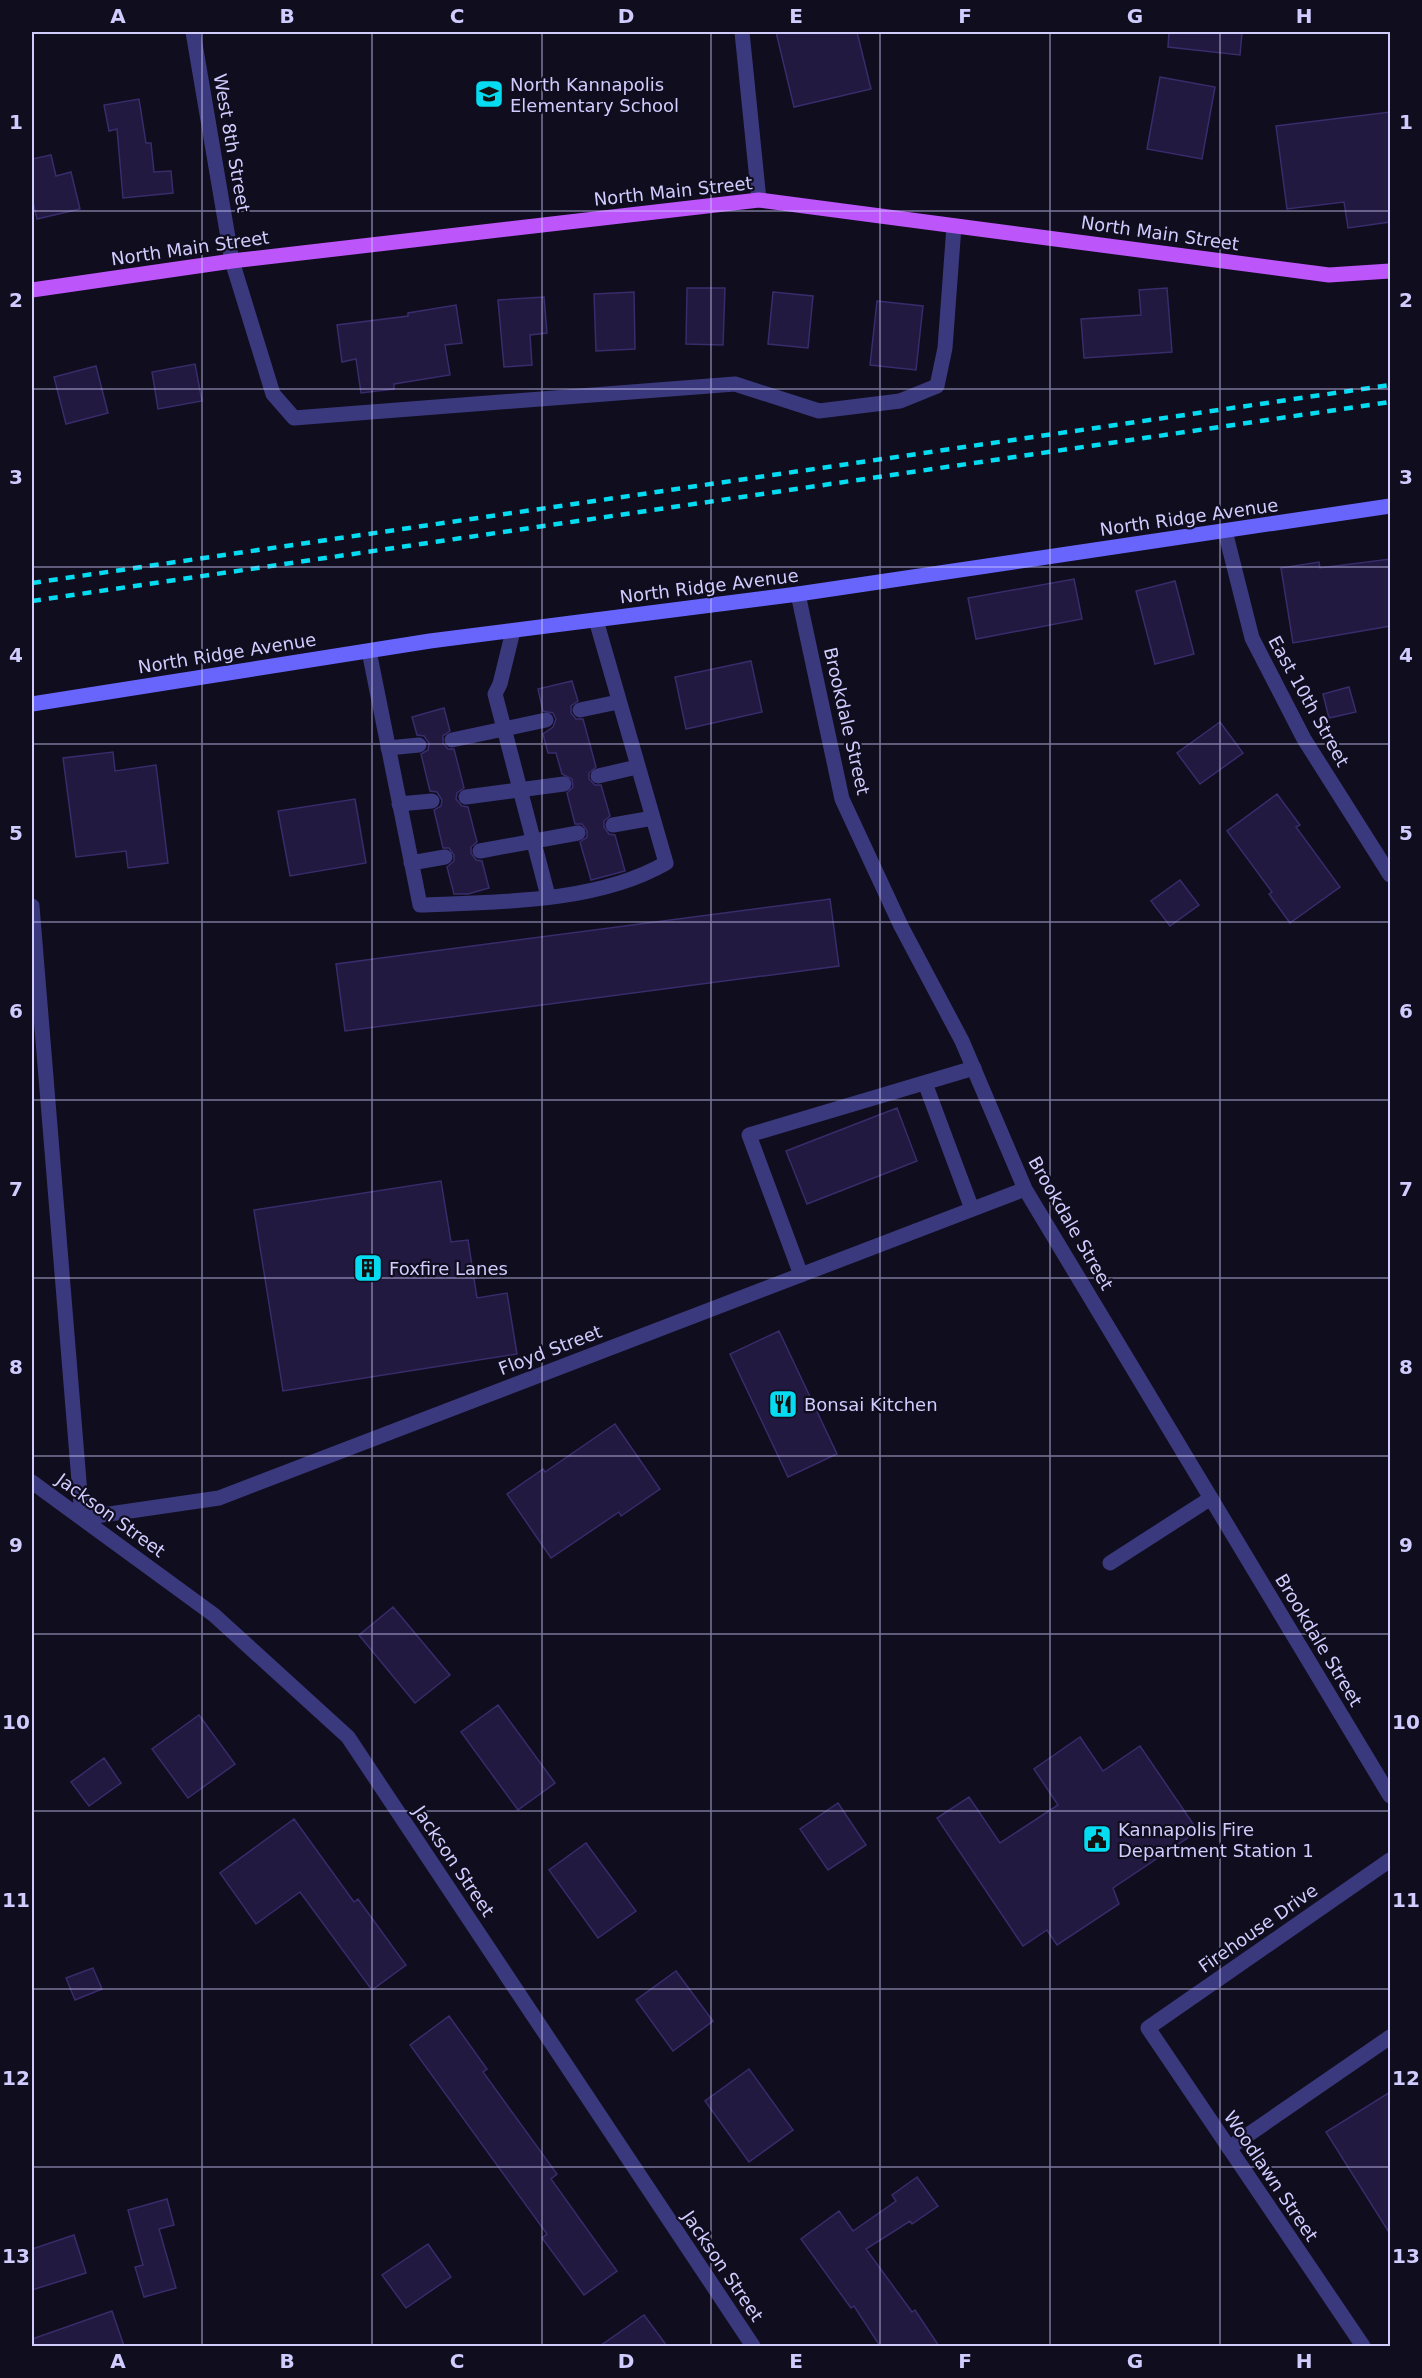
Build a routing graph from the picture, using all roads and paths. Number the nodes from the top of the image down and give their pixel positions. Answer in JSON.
{"nodes":[{"id":1,"x":193,"y":32,"type":"edge"},
{"id":2,"x":742,"y":32,"type":"edge"},
{"id":3,"x":759,"y":200,"type":"junction"},
{"id":4,"x":954,"y":226,"type":"junction"},
{"id":5,"x":232,"y":261,"type":"junction"},
{"id":6,"x":1390,"y":272,"type":"edge"},
{"id":7,"x":32,"y":290,"type":"edge"},
{"id":8,"x":1390,"y":506,"type":"edge"},
{"id":9,"x":1225,"y":531,"type":"junction"},
{"id":10,"x":798,"y":594,"type":"junction"},
{"id":11,"x":596,"y":620,"type":"junction"},
{"id":12,"x":513,"y":631,"type":"junction"},
{"id":13,"x":369,"y":651,"type":"junction"},
{"id":14,"x":618,"y":702,"type":"junction"},
{"id":15,"x":32,"y":704,"type":"edge"},
{"id":16,"x":580,"y":710,"type":"dead end"},
{"id":17,"x":546,"y":720,"type":"dead end"},
{"id":18,"x":503,"y":730,"type":"junction"},
{"id":19,"x":452,"y":740,"type":"dead end"},
{"id":20,"x":419,"y":746,"type":"dead end"},
{"id":21,"x":388,"y":748,"type":"junction"},
{"id":22,"x":637,"y":766,"type":"junction"},
{"id":23,"x":598,"y":776,"type":"dead end"},
{"id":24,"x":564,"y":784,"type":"dead end"},
{"id":25,"x":519,"y":790,"type":"junction"},
{"id":26,"x":466,"y":798,"type":"dead end"},
{"id":27,"x":432,"y":801,"type":"dead end"},
{"id":28,"x":399,"y":804,"type":"junction"},
{"id":29,"x":653,"y":818,"type":"junction"},
{"id":30,"x":613,"y":825,"type":"dead end"},
{"id":31,"x":578,"y":833,"type":"dead end"},
{"id":32,"x":533,"y":842,"type":"junction"},
{"id":33,"x":480,"y":851,"type":"dead end"},
{"id":34,"x":445,"y":857,"type":"dead end"},
{"id":35,"x":411,"y":863,"type":"junction"},
{"id":36,"x":1390,"y":875,"type":"edge"},
{"id":37,"x":548,"y":896,"type":"junction"},
{"id":38,"x":32,"y":906,"type":"edge"},
{"id":39,"x":974,"y":1068,"type":"junction"},
{"id":40,"x":925,"y":1083,"type":"junction"},
{"id":41,"x":1025,"y":1189,"type":"junction"},
{"id":42,"x":972,"y":1209,"type":"junction"},
{"id":43,"x":801,"y":1275,"type":"junction"},
{"id":44,"x":32,"y":1482,"type":"edge"},
{"id":45,"x":1211,"y":1498,"type":"junction"},
{"id":46,"x":82,"y":1518,"type":"junction"},
{"id":47,"x":1110,"y":1563,"type":"dead end"},
{"id":48,"x":1390,"y":1796,"type":"edge"},
{"id":49,"x":1390,"y":1860,"type":"edge"},
{"id":50,"x":1148,"y":2028,"type":"joint"},
{"id":51,"x":1390,"y":2037,"type":"edge"},
{"id":52,"x":1229,"y":2148,"type":"junction"},
{"id":53,"x":753,"y":2346,"type":"edge"},
{"id":54,"x":1363,"y":2346,"type":"edge"}],
"edges":[{"from":1,"to":5,"type":"street","name":"West 8th Street"},
{"from":2,"to":3,"type":"street"},
{"from":3,"to":4,"type":"main road","name":"North Main Street"},
{"from":3,"to":5,"type":"main road","name":"North Main Street"},
{"from":4,"to":5,"type":"street","name":"West 8th Street"},
{"from":4,"to":6,"type":"main road","name":"North Main Street"},
{"from":5,"to":7,"type":"main road","name":"North Main Street"},
{"from":8,"to":9,"type":"street","name":"North Ridge Avenue"},
{"from":9,"to":10,"type":"street","name":"North Ridge Avenue"},
{"from":9,"to":36,"type":"street","name":"East 10th Street"},
{"from":10,"to":11,"type":"street","name":"North Ridge Avenue"},
{"from":10,"to":39,"type":"street","name":"Brookdale Street"},
{"from":11,"to":12,"type":"street","name":"North Ridge Avenue"},
{"from":11,"to":14,"type":"street"},
{"from":12,"to":13,"type":"street","name":"North Ridge Avenue"},
{"from":12,"to":18,"type":"street"},
{"from":13,"to":15,"type":"street","name":"North Ridge Avenue"},
{"from":13,"to":21,"type":"street"},
{"from":14,"to":16,"type":"street"},
{"from":14,"to":22,"type":"street"},
{"from":17,"to":18,"type":"street"},
{"from":18,"to":19,"type":"street"},
{"from":18,"to":25,"type":"street"},
{"from":20,"to":21,"type":"street"},
{"from":21,"to":28,"type":"street"},
{"from":22,"to":23,"type":"street"},
{"from":22,"to":29,"type":"street"},
{"from":24,"to":25,"type":"street"},
{"from":25,"to":26,"type":"street"},
{"from":25,"to":32,"type":"street"},
{"from":27,"to":28,"type":"street"},
{"from":28,"to":35,"type":"street"},
{"from":29,"to":30,"type":"street"},
{"from":29,"to":37,"type":"street"},
{"from":31,"to":32,"type":"street"},
{"from":32,"to":33,"type":"street"},
{"from":32,"to":37,"type":"street"},
{"from":34,"to":35,"type":"street"},
{"from":35,"to":37,"type":"street"},
{"from":38,"to":46,"type":"street"},
{"from":39,"to":40,"type":"street"},
{"from":39,"to":41,"type":"street","name":"Brookdale Street"},
{"from":40,"to":42,"type":"street"},
{"from":40,"to":43,"type":"street"},
{"from":41,"to":42,"type":"street","name":"Floyd Street"},
{"from":41,"to":45,"type":"street","name":"Brookdale Street"},
{"from":42,"to":43,"type":"street","name":"Floyd Street"},
{"from":43,"to":46,"type":"street","name":"Floyd Street"},
{"from":44,"to":46,"type":"street","name":"Jackson Street"},
{"from":45,"to":47,"type":"street"},
{"from":45,"to":48,"type":"street","name":"Brookdale Street"},
{"from":46,"to":53,"type":"street","name":"Jackson Street"},
{"from":49,"to":50,"type":"street","name":"Firehouse Drive"},
{"from":50,"to":52,"type":"street","name":"Woodlawn Street"},
{"from":51,"to":52,"type":"street"},
{"from":52,"to":54,"type":"street","name":"Woodlawn Street"}]}
